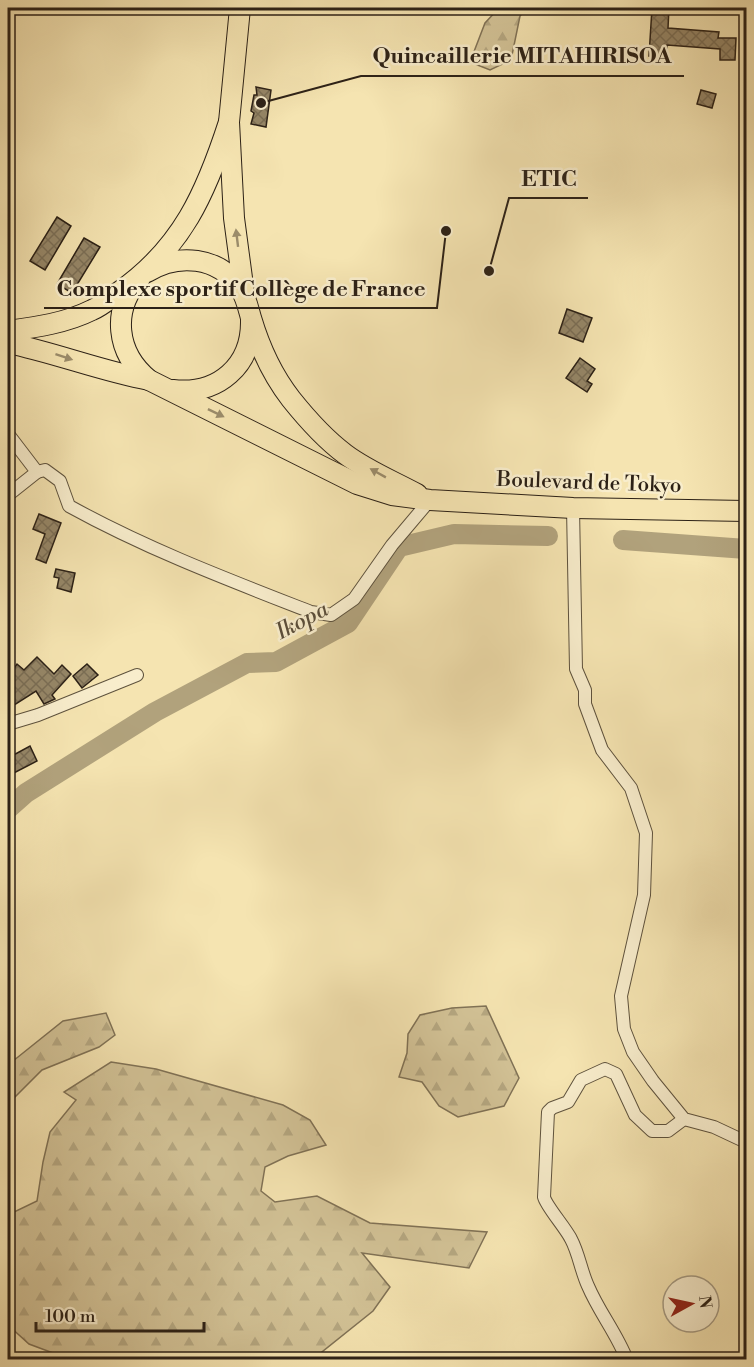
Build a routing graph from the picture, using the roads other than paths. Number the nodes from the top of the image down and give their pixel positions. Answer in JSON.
{"nodes":[{"id":1,"x":240,"y":8,"type":"edge"},
{"id":2,"x":229,"y":122,"type":"junction"},
{"id":3,"x":143,"y":275,"type":"junction"},
{"id":4,"x":244,"y":296,"type":"junction"},
{"id":5,"x":251,"y":317,"type":"junction"},
{"id":6,"x":8,"y":331,"type":"edge"},
{"id":7,"x":8,"y":343,"type":"edge"},
{"id":8,"x":156,"y":383,"type":"junction"},
{"id":9,"x":8,"y":434,"type":"edge"},
{"id":10,"x":37,"y":472,"type":"junction"},
{"id":11,"x":8,"y":495,"type":"edge"},
{"id":12,"x":430,"y":500,"type":"junction"},
{"id":13,"x":573,"y":507,"type":"junction"},
{"id":14,"x":747,"y":511,"type":"edge"},
{"id":15,"x":137,"y":675,"type":"dead end"},
{"id":16,"x":8,"y":724,"type":"edge"},
{"id":17,"x":684,"y":1119,"type":"junction"},
{"id":18,"x":747,"y":1142,"type":"edge"},
{"id":19,"x":627,"y":1359,"type":"edge"}],
"edges":[{"from":1,"to":2,"type":"main road"},
{"from":2,"to":3,"type":"main road"},
{"from":4,"to":2,"type":"main road","one_way":true},
{"from":3,"to":4,"type":"main road"},
{"from":3,"to":6,"type":"main road"},
{"from":3,"to":8,"type":"main road"},
{"from":4,"to":5,"type":"main road"},
{"from":5,"to":8,"type":"main road"},
{"from":12,"to":5,"type":"main road","one_way":true},
{"from":7,"to":8,"type":"main road","one_way":true},
{"from":8,"to":12,"type":"main road","name":"Boulevard de Tokyo","one_way":true},
{"from":9,"to":10,"type":"street"},
{"from":10,"to":11,"type":"street"},
{"from":10,"to":12,"type":"street"},
{"from":12,"to":13,"type":"main road","name":"Boulevard de Tokyo"},
{"from":13,"to":14,"type":"main road","name":"Boulevard de Tokyo"},
{"from":13,"to":17,"type":"street"},
{"from":15,"to":16,"type":"street"},
{"from":17,"to":18,"type":"street"},
{"from":17,"to":19,"type":"street"}]}
